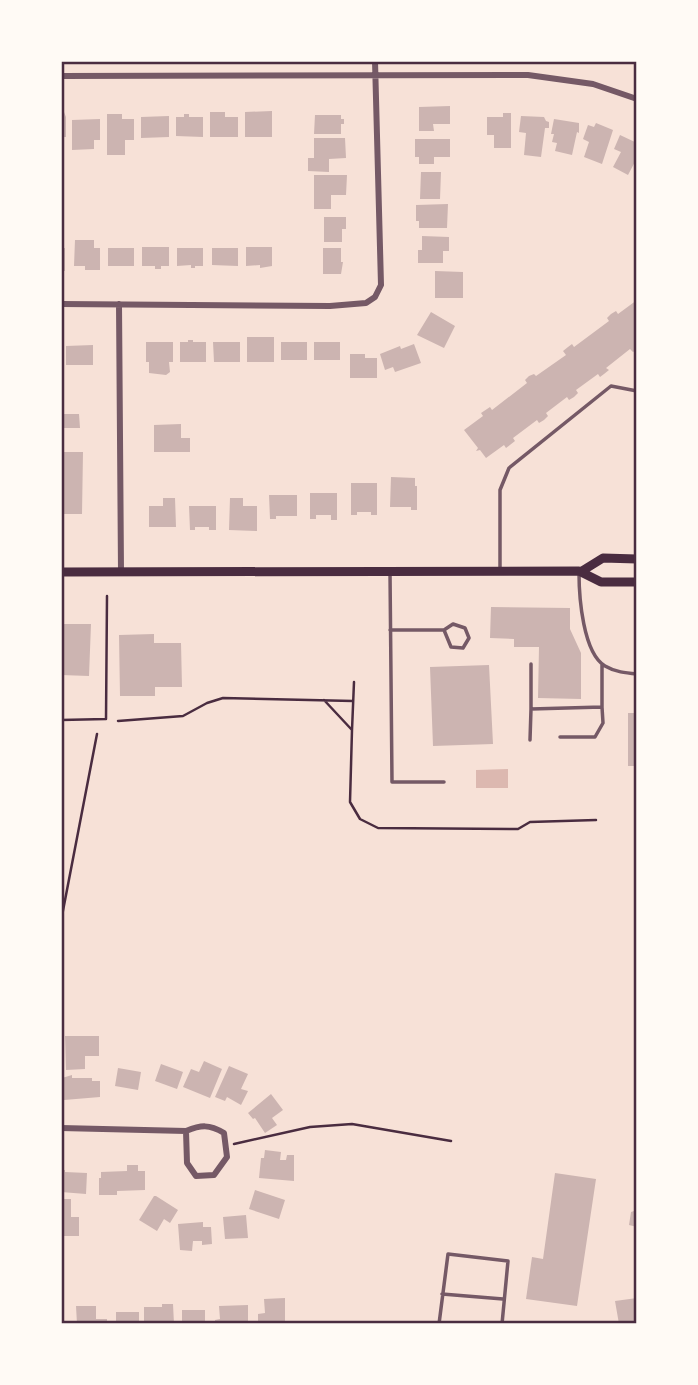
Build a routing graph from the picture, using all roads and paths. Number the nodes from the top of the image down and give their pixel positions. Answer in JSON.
{"nodes":[{"id":1,"x":375,"y":61,"type":"edge"},
{"id":2,"x":375,"y":74,"type":"junction"},
{"id":3,"x":61,"y":76,"type":"edge"},
{"id":4,"x":637,"y":99,"type":"edge"},
{"id":5,"x":61,"y":304,"type":"edge"},
{"id":6,"x":119,"y":304,"type":"junction"},
{"id":7,"x":637,"y":391,"type":"edge"},
{"id":8,"x":637,"y":559,"type":"edge"},
{"id":9,"x":121,"y":571,"type":"junction"},
{"id":10,"x":581,"y":571,"type":"junction"},
{"id":11,"x":61,"y":572,"type":"edge"},
{"id":12,"x":390,"y":572,"type":"junction"},
{"id":13,"x":500,"y":573,"type":"junction"},
{"id":14,"x":637,"y":582,"type":"edge"},
{"id":15,"x":107,"y":596,"type":"dead end"},
{"id":16,"x":390,"y":629,"type":"junction"},
{"id":17,"x":444,"y":630,"type":"junction"},
{"id":18,"x":531,"y":664,"type":"dead end"},
{"id":19,"x":602,"y":665,"type":"junction"},
{"id":20,"x":637,"y":674,"type":"edge"},
{"id":21,"x":354,"y":682,"type":"dead end"},
{"id":22,"x":324,"y":701,"type":"junction"},
{"id":23,"x":353,"y":701,"type":"junction"},
{"id":24,"x":602,"y":707,"type":"junction"},
{"id":25,"x":531,"y":709,"type":"junction"},
{"id":26,"x":61,"y":720,"type":"edge"},
{"id":27,"x":118,"y":721,"type":"dead end"},
{"id":28,"x":352,"y":730,"type":"junction"},
{"id":29,"x":97,"y":734,"type":"dead end"},
{"id":30,"x":560,"y":737,"type":"dead end"},
{"id":31,"x":530,"y":740,"type":"dead end"},
{"id":32,"x":444,"y":782,"type":"dead end"},
{"id":33,"x":596,"y":820,"type":"dead end"},
{"id":34,"x":61,"y":921,"type":"edge"},
{"id":35,"x":61,"y":1128,"type":"edge"},
{"id":36,"x":186,"y":1131,"type":"junction"},
{"id":37,"x":451,"y":1141,"type":"dead end"},
{"id":38,"x":225,"y":1146,"type":"junction"},
{"id":39,"x":442,"y":1294,"type":"junction"},
{"id":40,"x":504,"y":1299,"type":"junction"},
{"id":41,"x":439,"y":1324,"type":"edge"},
{"id":42,"x":502,"y":1324,"type":"edge"}],
"edges":[{"from":1,"to":2,"type":"street"},
{"from":2,"to":3,"type":"street"},
{"from":2,"to":4,"type":"street"},
{"from":2,"to":6,"type":"street"},
{"from":5,"to":6,"type":"street"},
{"from":6,"to":9,"type":"street"},
{"from":7,"to":13,"type":"lane"},
{"from":8,"to":10,"type":"main road"},
{"from":9,"to":11,"type":"main road"},
{"from":9,"to":12,"type":"main road"},
{"from":10,"to":13,"type":"main road"},
{"from":10,"to":14,"type":"main road"},
{"from":10,"to":19,"type":"lane"},
{"from":12,"to":13,"type":"main road"},
{"from":12,"to":16,"type":"lane"},
{"from":15,"to":26,"type":"path"},
{"from":16,"to":17,"type":"lane"},
{"from":16,"to":32,"type":"lane"},
{"from":17,"to":17,"type":"lane"},
{"from":18,"to":25,"type":"lane"},
{"from":19,"to":20,"type":"lane"},
{"from":19,"to":24,"type":"lane"},
{"from":21,"to":23,"type":"path"},
{"from":22,"to":23,"type":"path"},
{"from":22,"to":27,"type":"path"},
{"from":22,"to":28,"type":"path"},
{"from":23,"to":28,"type":"path"},
{"from":24,"to":25,"type":"lane"},
{"from":24,"to":30,"type":"lane"},
{"from":25,"to":31,"type":"lane"},
{"from":28,"to":33,"type":"path"},
{"from":29,"to":34,"type":"path"},
{"from":35,"to":36,"type":"street"},
{"from":36,"to":38,"type":"street"},
{"from":36,"to":38,"type":"street"},
{"from":37,"to":38,"type":"path"},
{"from":39,"to":40,"type":"lane"},
{"from":39,"to":40,"type":"lane"},
{"from":39,"to":41,"type":"lane"},
{"from":40,"to":42,"type":"lane"}]}
